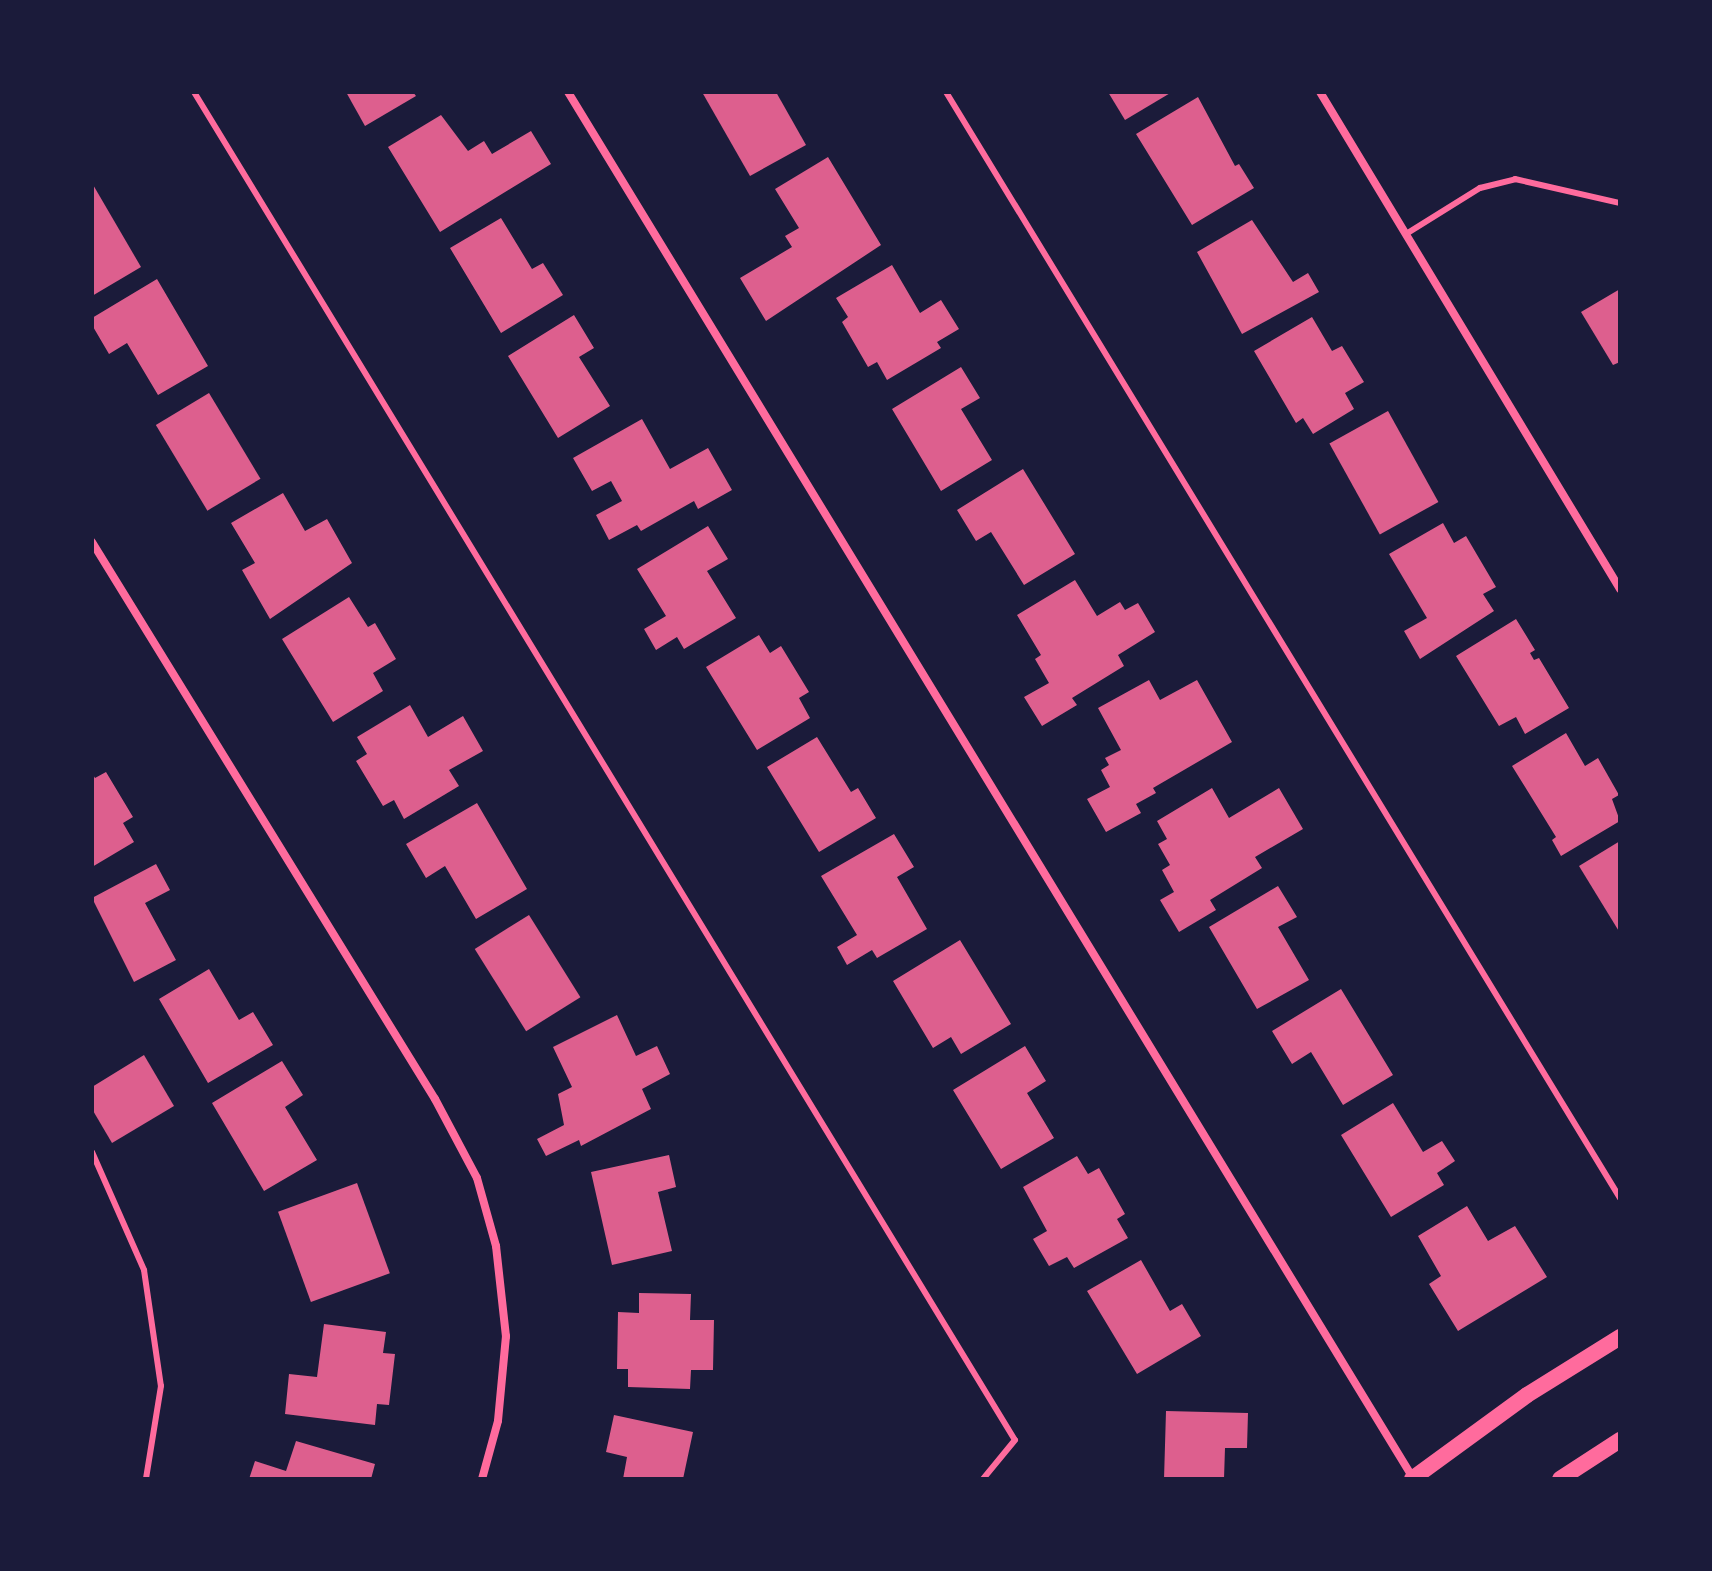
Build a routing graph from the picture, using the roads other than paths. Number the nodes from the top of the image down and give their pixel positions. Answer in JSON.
{"nodes":[{"id":1,"x":194,"y":92,"type":"edge"},
{"id":2,"x":568,"y":92,"type":"edge"},
{"id":3,"x":946,"y":92,"type":"edge"},
{"id":4,"x":1320,"y":92,"type":"edge"},
{"id":5,"x":1620,"y":203,"type":"edge"},
{"id":6,"x":1406,"y":234,"type":"junction"},
{"id":7,"x":92,"y":542,"type":"edge"},
{"id":8,"x":1620,"y":589,"type":"edge"},
{"id":9,"x":92,"y":1152,"type":"edge"},
{"id":10,"x":1620,"y":1198,"type":"edge"},
{"id":11,"x":1620,"y":1337,"type":"edge"},
{"id":12,"x":1620,"y":1440,"type":"edge"},
{"id":13,"x":146,"y":1479,"type":"edge"},
{"id":14,"x":482,"y":1479,"type":"edge"},
{"id":15,"x":983,"y":1479,"type":"edge"},
{"id":16,"x":1413,"y":1479,"type":"edge"},
{"id":17,"x":1560,"y":1479,"type":"edge"}],
"edges":[{"from":1,"to":15,"type":"lane"},
{"from":2,"to":16,"type":"street"},
{"from":3,"to":10,"type":"lane"},
{"from":4,"to":6,"type":"street"},
{"from":5,"to":6,"type":"lane"},
{"from":6,"to":8,"type":"street"},
{"from":7,"to":14,"type":"street"},
{"from":9,"to":13,"type":"lane"},
{"from":11,"to":16,"type":"main road"},
{"from":12,"to":17,"type":"main road"}]}
